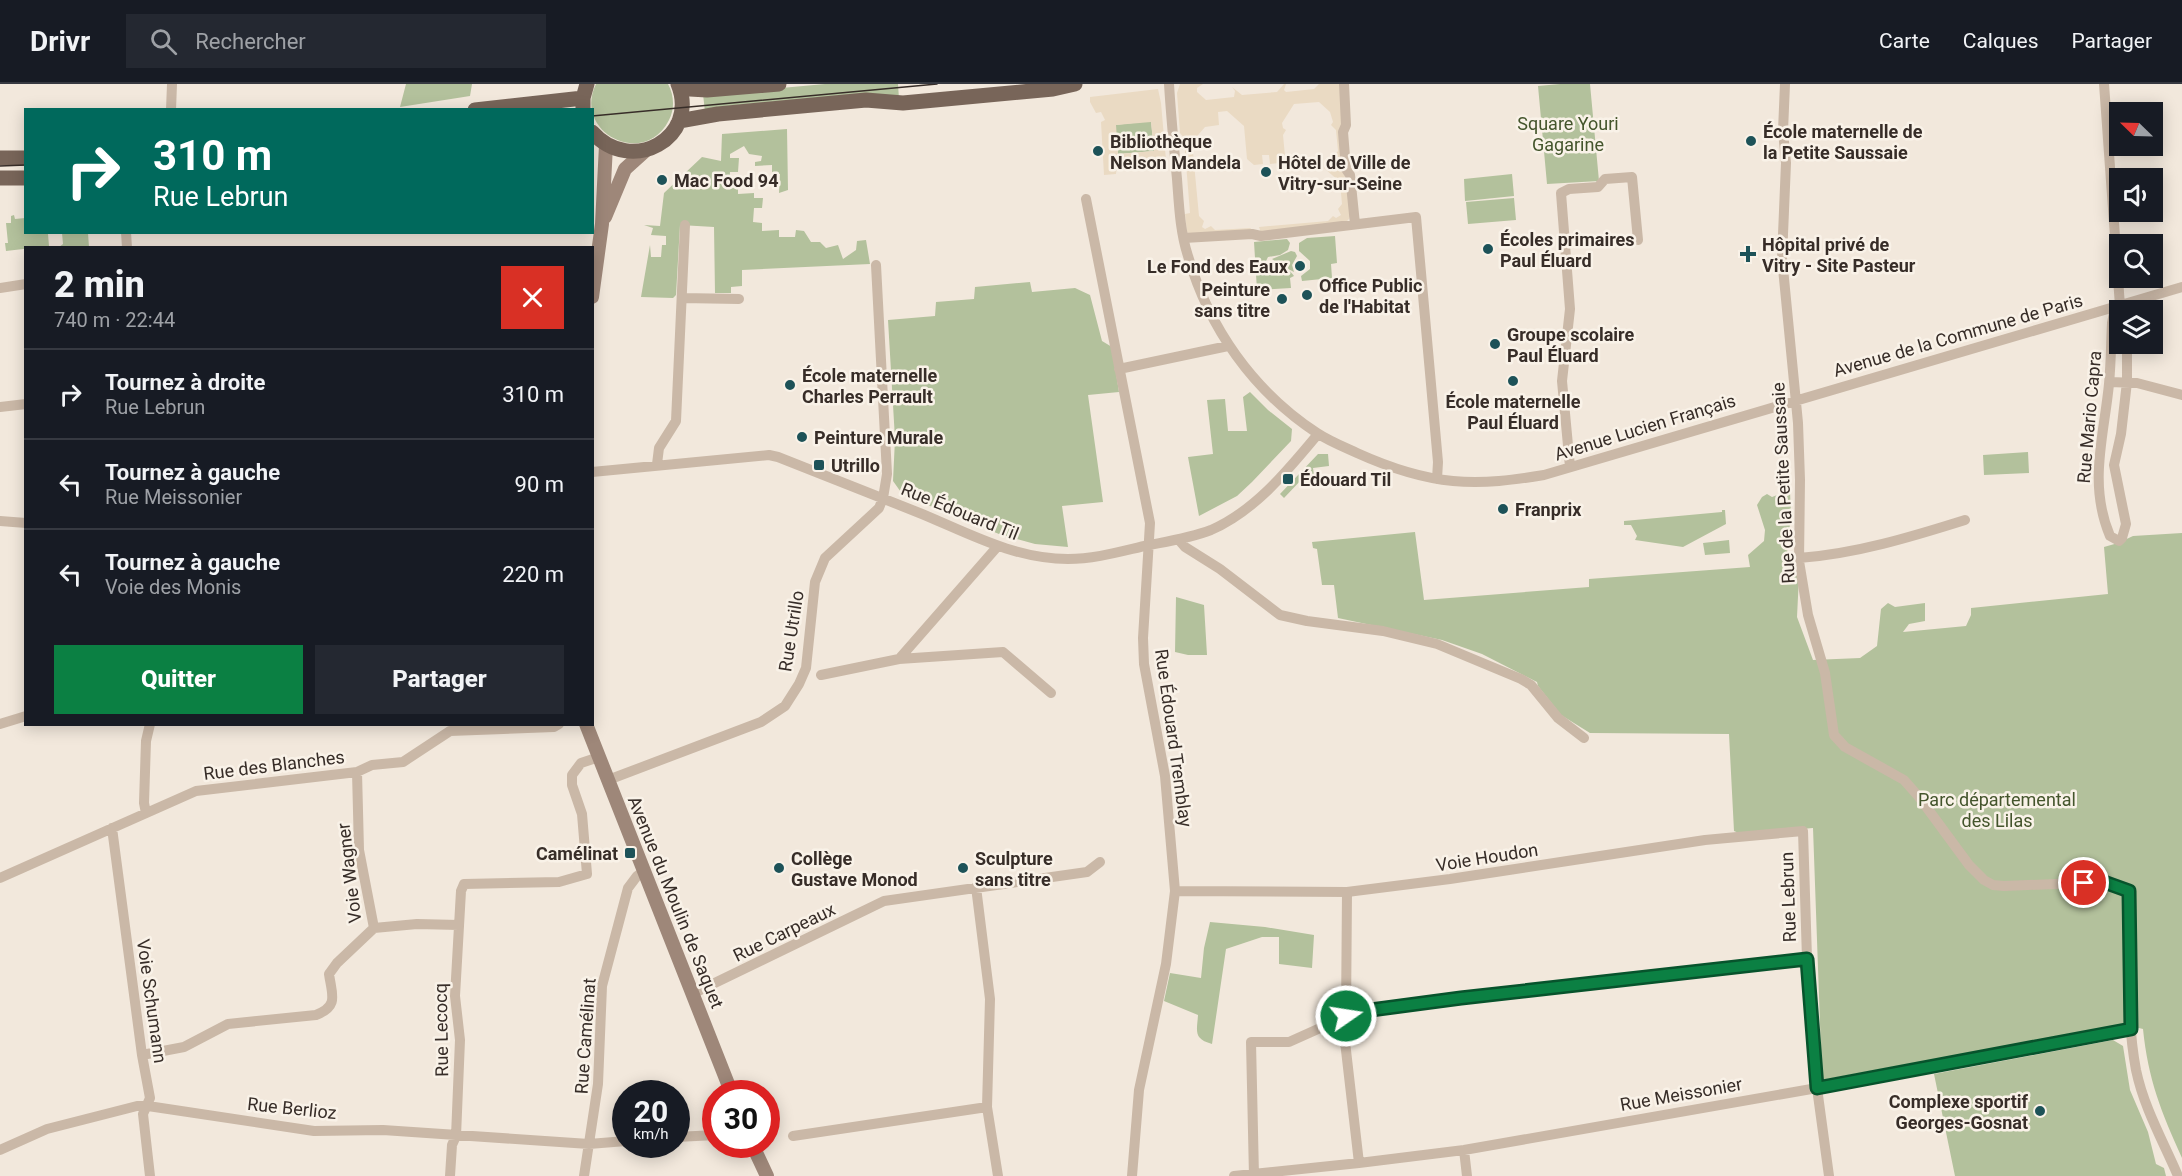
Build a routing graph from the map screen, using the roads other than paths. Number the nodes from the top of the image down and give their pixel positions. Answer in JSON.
{"nodes":[{"id":1,"x":172,"y":84,"type":"edge"},
{"id":2,"x":678,"y":84,"type":"edge"},
{"id":3,"x":683,"y":84,"type":"edge"},
{"id":4,"x":779,"y":84,"type":"edge"},
{"id":5,"x":1075,"y":84,"type":"edge"},
{"id":6,"x":1169,"y":84,"type":"edge"},
{"id":7,"x":1344,"y":84,"type":"edge"},
{"id":8,"x":1785,"y":84,"type":"edge"},
{"id":9,"x":2104,"y":84,"type":"edge"},
{"id":10,"x":584,"y":97,"type":"edge"},
{"id":11,"x":171,"y":108,"type":"edge"},
{"id":12,"x":492,"y":108,"type":"edge"},
{"id":13,"x":678,"y":121,"type":"junction"},
{"id":14,"x":594,"y":134,"type":"edge"},
{"id":15,"x":606,"y":145,"type":"junction"},
{"id":16,"x":645,"y":151,"type":"junction"},
{"id":17,"x":0,"y":158,"type":"edge"},
{"id":18,"x":24,"y":158,"type":"edge"},
{"id":19,"x":0,"y":178,"type":"edge"},
{"id":20,"x":24,"y":178,"type":"edge"},
{"id":21,"x":1086,"y":200,"type":"dead end"},
{"id":22,"x":602,"y":224,"type":"junction"},
{"id":23,"x":1355,"y":224,"type":"junction"},
{"id":24,"x":684,"y":225,"type":"dead end"},
{"id":25,"x":1184,"y":238,"type":"junction"},
{"id":26,"x":1638,"y":240,"type":"dead end"},
{"id":27,"x":876,"y":265,"type":"dead end"},
{"id":28,"x":594,"y":282,"type":"edge"},
{"id":29,"x":24,"y":284,"type":"edge"},
{"id":30,"x":2182,"y":287,"type":"edge"},
{"id":31,"x":0,"y":288,"type":"edge"},
{"id":32,"x":682,"y":298,"type":"junction"},
{"id":33,"x":739,"y":299,"type":"dead end"},
{"id":34,"x":2121,"y":300,"type":"edge"},
{"id":35,"x":2135,"y":300,"type":"edge"},
{"id":36,"x":2109,"y":308,"type":"edge"},
{"id":37,"x":1228,"y":346,"type":"junction"},
{"id":38,"x":2111,"y":354,"type":"edge"},
{"id":39,"x":2127,"y":354,"type":"edge"},
{"id":40,"x":1119,"y":369,"type":"junction"},
{"id":41,"x":2110,"y":382,"type":"junction"},
{"id":42,"x":2127,"y":382,"type":"junction"},
{"id":43,"x":2182,"y":395,"type":"edge"},
{"id":44,"x":1797,"y":400,"type":"junction"},
{"id":45,"x":24,"y":404,"type":"edge"},
{"id":46,"x":1777,"y":405,"type":"joint"},
{"id":47,"x":0,"y":407,"type":"edge"},
{"id":48,"x":1318,"y":434,"type":"junction"},
{"id":49,"x":657,"y":464,"type":"junction"},
{"id":50,"x":2114,"y":465,"type":"junction"},
{"id":51,"x":2098,"y":466,"type":"junction"},
{"id":52,"x":1570,"y":467,"type":"junction"},
{"id":53,"x":594,"y":472,"type":"edge"},
{"id":54,"x":1437,"y":479,"type":"junction"},
{"id":55,"x":884,"y":498,"type":"junction"},
{"id":56,"x":1965,"y":520,"type":"dead end"},
{"id":57,"x":0,"y":521,"type":"edge"},
{"id":58,"x":24,"y":523,"type":"edge"},
{"id":59,"x":1179,"y":540,"type":"junction"},
{"id":60,"x":1150,"y":545,"type":"junction"},
{"id":61,"x":997,"y":547,"type":"junction"},
{"id":62,"x":1799,"y":558,"type":"junction"},
{"id":63,"x":899,"y":659,"type":"junction"},
{"id":64,"x":821,"y":675,"type":"dead end"},
{"id":65,"x":1051,"y":693,"type":"dead end"},
{"id":66,"x":24,"y":717,"type":"edge"},
{"id":67,"x":0,"y":723,"type":"edge"},
{"id":68,"x":150,"y":726,"type":"edge"},
{"id":69,"x":556,"y":726,"type":"edge"},
{"id":70,"x":587,"y":726,"type":"edge"},
{"id":71,"x":1584,"y":738,"type":"dead end"},
{"id":72,"x":599,"y":757,"type":"junction"},
{"id":73,"x":357,"y":772,"type":"junction"},
{"id":74,"x":608,"y":780,"type":"junction"},
{"id":75,"x":146,"y":813,"type":"junction"},
{"id":76,"x":112,"y":828,"type":"junction"},
{"id":77,"x":1803,"y":831,"type":"joint"},
{"id":78,"x":1100,"y":862,"type":"dead end"},
{"id":79,"x":644,"y":871,"type":"junction"},
{"id":80,"x":0,"y":878,"type":"edge"},
{"id":81,"x":976,"y":887,"type":"junction"},
{"id":82,"x":1175,"y":891,"type":"junction"},
{"id":83,"x":1347,"y":892,"type":"junction"},
{"id":84,"x":459,"y":926,"type":"junction"},
{"id":85,"x":374,"y":928,"type":"junction"},
{"id":86,"x":1807,"y":959,"type":"junction"},
{"id":87,"x":692,"y":994,"type":"junction"},
{"id":88,"x":1346,"y":1016,"type":"junction"},
{"id":89,"x":2131,"y":1029,"type":"junction"},
{"id":90,"x":142,"y":1055,"type":"junction"},
{"id":91,"x":726,"y":1080,"type":"edge"},
{"id":92,"x":1817,"y":1088,"type":"junction"},
{"id":93,"x":148,"y":1106,"type":"junction"},
{"id":94,"x":987,"y":1107,"type":"junction"},
{"id":95,"x":456,"y":1136,"type":"junction"},
{"id":96,"x":793,"y":1136,"type":"dead end"},
{"id":97,"x":612,"y":1142,"type":"edge"},
{"id":98,"x":589,"y":1144,"type":"junction"},
{"id":99,"x":0,"y":1150,"type":"edge"},
{"id":100,"x":1464,"y":1150,"type":"junction"},
{"id":101,"x":755,"y":1158,"type":"edge"},
{"id":102,"x":759,"y":1158,"type":"edge"},
{"id":103,"x":1359,"y":1163,"type":"junction"},
{"id":104,"x":1254,"y":1175,"type":"edge"},
{"id":105,"x":150,"y":1176,"type":"edge"},
{"id":106,"x":450,"y":1176,"type":"edge"},
{"id":107,"x":584,"y":1176,"type":"edge"},
{"id":108,"x":758,"y":1176,"type":"edge"},
{"id":109,"x":767,"y":1176,"type":"edge"},
{"id":110,"x":998,"y":1176,"type":"edge"},
{"id":111,"x":1132,"y":1176,"type":"edge"},
{"id":112,"x":1234,"y":1176,"type":"edge"},
{"id":113,"x":1467,"y":1176,"type":"edge"},
{"id":114,"x":1829,"y":1176,"type":"edge"},
{"id":115,"x":2178,"y":1176,"type":"edge"}],
"edges":[{"from":1,"to":11,"type":"street"},
{"from":2,"to":13,"type":"main road"},
{"from":3,"to":4,"type":"main road"},
{"from":5,"to":13,"type":"main road"},
{"from":6,"to":25,"type":"street","name":"Avenue Lucien Français"},
{"from":7,"to":23,"type":"street"},
{"from":8,"to":44,"type":"street","name":"Rue de la Petite Saussaie"},
{"from":9,"to":34,"type":"street","name":"Rue Mario Capra"},
{"from":10,"to":12,"type":"main road"},
{"from":13,"to":16,"type":"main road"},
{"from":14,"to":15,"type":"main road"},
{"from":15,"to":16,"type":"main road"},
{"from":15,"to":22,"type":"main road"},
{"from":16,"to":22,"type":"main road"},
{"from":17,"to":18,"type":"main road"},
{"from":19,"to":20,"type":"main road"},
{"from":21,"to":40,"type":"street","name":"Rue Édouard Tremblay"},
{"from":22,"to":28,"type":"main road"},
{"from":23,"to":25,"type":"street"},
{"from":23,"to":54,"type":"street"},
{"from":24,"to":32,"type":"street"},
{"from":25,"to":37,"type":"street","name":"Avenue Lucien Français"},
{"from":26,"to":52,"type":"street"},
{"from":27,"to":55,"type":"street"},
{"from":29,"to":31,"type":"street"},
{"from":30,"to":35,"type":"street","name":"Avenue de la Commune de Paris"},
{"from":32,"to":33,"type":"street"},
{"from":32,"to":49,"type":"street"},
{"from":36,"to":44,"type":"street","name":"Avenue de la Commune de Paris"},
{"from":37,"to":40,"type":"street"},
{"from":37,"to":48,"type":"street","name":"Avenue Lucien Français"},
{"from":38,"to":41,"type":"street","name":"Rue Mario Capra"},
{"from":39,"to":42,"type":"street","name":"Rue Mario Capra"},
{"from":40,"to":60,"type":"street","name":"Rue Édouard Tremblay"},
{"from":41,"to":42,"type":"street"},
{"from":41,"to":51,"type":"street","name":"Rue Mario Capra"},
{"from":42,"to":43,"type":"street"},
{"from":42,"to":50,"type":"street","name":"Rue Mario Capra"},
{"from":44,"to":46,"type":"street","name":"Avenue de la Commune de Paris"},
{"from":44,"to":62,"type":"street","name":"Rue de la Petite Saussaie"},
{"from":45,"to":47,"type":"street"},
{"from":46,"to":52,"type":"street","name":"Avenue Lucien Français"},
{"from":48,"to":54,"type":"street","name":"Avenue Lucien Français"},
{"from":48,"to":59,"type":"street","name":"Rue Édouard Til"},
{"from":49,"to":53,"type":"street","name":"Rue Édouard Til"},
{"from":49,"to":55,"type":"street","name":"Rue Édouard Til"},
{"from":50,"to":51,"type":"street"},
{"from":50,"to":51,"type":"street","name":"Rue Mario Capra"},
{"from":52,"to":54,"type":"street","name":"Avenue Lucien Français"},
{"from":55,"to":61,"type":"street","name":"Rue Édouard Til"},
{"from":55,"to":74,"type":"street","name":"Rue Utrillo"},
{"from":56,"to":62,"type":"street"},
{"from":57,"to":58,"type":"street"},
{"from":59,"to":60,"type":"street","name":"Rue Édouard Til"},
{"from":59,"to":71,"type":"street"},
{"from":60,"to":61,"type":"street","name":"Rue Édouard Til"},
{"from":60,"to":82,"type":"street","name":"Rue Édouard Tremblay"},
{"from":61,"to":63,"type":"street"},
{"from":62,"to":89,"type":"street","name":"Rue de la Petite Saussaie"},
{"from":63,"to":64,"type":"street"},
{"from":63,"to":65,"type":"street"},
{"from":66,"to":67,"type":"street"},
{"from":68,"to":75,"type":"street"},
{"from":69,"to":73,"type":"street","name":"Rue des Blanches"},
{"from":70,"to":72,"type":"main road","name":"Avenue du Moulin de Saquet"},
{"from":72,"to":74,"type":"main road","name":"Avenue du Moulin de Saquet"},
{"from":72,"to":84,"type":"street","name":"Rue Lecocq"},
{"from":73,"to":75,"type":"street","name":"Rue des Blanches"},
{"from":73,"to":85,"type":"street","name":"Voie Wagner"},
{"from":74,"to":79,"type":"main road","name":"Avenue du Moulin de Saquet"},
{"from":75,"to":76,"type":"street","name":"Rue des Blanches"},
{"from":76,"to":80,"type":"street","name":"Rue des Blanches"},
{"from":76,"to":90,"type":"street","name":"Voie Schumann"},
{"from":77,"to":83,"type":"street","name":"Voie Houdon"},
{"from":77,"to":86,"type":"street","name":"Rue Lebrun"},
{"from":78,"to":81,"type":"street","name":"Rue Carpeaux"},
{"from":79,"to":87,"type":"main road","name":"Avenue du Moulin de Saquet"},
{"from":79,"to":98,"type":"street","name":"Rue Camélinat"},
{"from":81,"to":87,"type":"street","name":"Rue Carpeaux"},
{"from":81,"to":94,"type":"street"},
{"from":82,"to":83,"type":"street","name":"Voie Houdon"},
{"from":82,"to":111,"type":"street","name":"Rue Édouard Tremblay"},
{"from":83,"to":88,"type":"street"},
{"from":84,"to":85,"type":"street"},
{"from":84,"to":95,"type":"street","name":"Rue Lecocq"},
{"from":85,"to":90,"type":"street","name":"Voie Wagner"},
{"from":86,"to":88,"type":"street"},
{"from":86,"to":92,"type":"street","name":"Rue Lebrun"},
{"from":87,"to":91,"type":"main road","name":"Avenue du Moulin de Saquet"},
{"from":88,"to":103,"type":"street"},
{"from":88,"to":104,"type":"street"},
{"from":89,"to":92,"type":"street","name":"Rue Meissonier"},
{"from":89,"to":115,"type":"street"},
{"from":90,"to":93,"type":"street","name":"Voie Schumann"},
{"from":92,"to":100,"type":"street","name":"Rue Meissonier"},
{"from":92,"to":114,"type":"street","name":"Rue Lebrun"},
{"from":93,"to":95,"type":"street","name":"Rue Berlioz"},
{"from":93,"to":99,"type":"street","name":"Rue Berlioz"},
{"from":93,"to":105,"type":"street","name":"Voie Schumann"},
{"from":94,"to":96,"type":"street"},
{"from":94,"to":110,"type":"street"},
{"from":95,"to":98,"type":"street","name":"Rue Berlioz"},
{"from":95,"to":106,"type":"street","name":"Rue Lecocq"},
{"from":97,"to":98,"type":"street","name":"Rue Berlioz"},
{"from":98,"to":107,"type":"street","name":"Rue Camélinat"},
{"from":100,"to":103,"type":"street","name":"Rue Meissonier"},
{"from":100,"to":113,"type":"street"},
{"from":101,"to":108,"type":"main road"},
{"from":102,"to":109,"type":"main road"},
{"from":103,"to":104,"type":"street","name":"Rue Meissonier"},
{"from":104,"to":112,"type":"street","name":"Rue Meissonier"}]}
